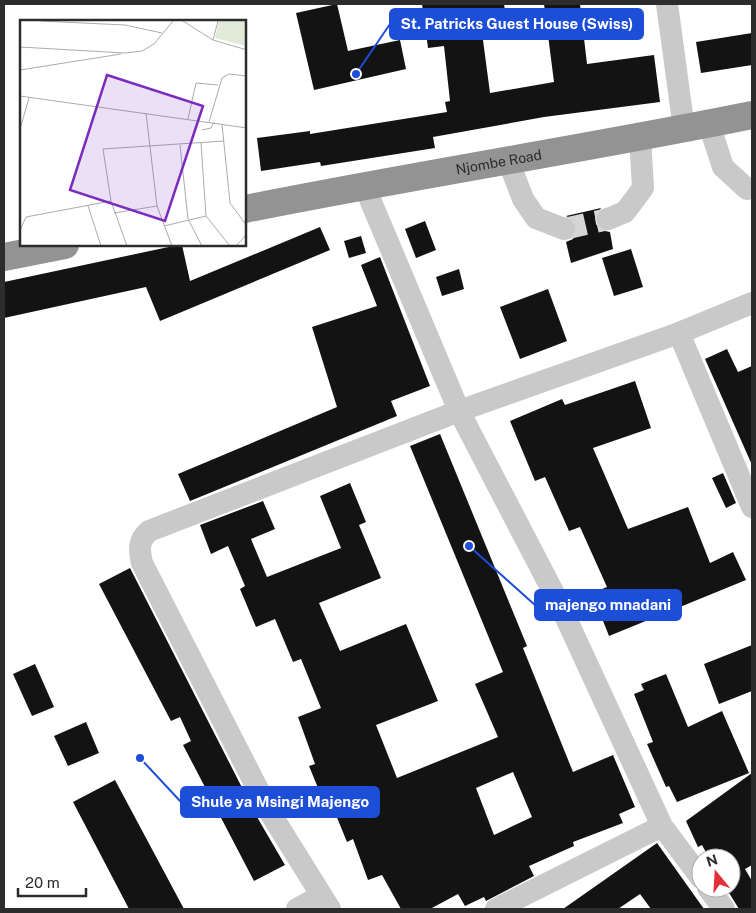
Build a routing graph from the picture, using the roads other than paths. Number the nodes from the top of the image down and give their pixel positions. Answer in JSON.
{"nodes":[{"id":1,"x":667,"y":4,"type":"edge"},
{"id":2,"x":752,"y":115,"type":"edge"},
{"id":3,"x":696,"y":126,"type":"junction"},
{"id":4,"x":640,"y":137,"type":"junction"},
{"id":5,"x":508,"y":160,"type":"junction"},
{"id":6,"x":364,"y":185,"type":"junction"},
{"id":7,"x":747,"y":189,"type":"dead end"},
{"id":8,"x":246,"y":209,"type":"edge"},
{"id":9,"x":608,"y":219,"type":"tunnel mouth"},
{"id":10,"x":564,"y":229,"type":"tunnel mouth"},
{"id":11,"x":60,"y":246,"type":"edge"},
{"id":12,"x":4,"y":257,"type":"edge"},
{"id":13,"x":752,"y":303,"type":"edge"},
{"id":14,"x":679,"y":333,"type":"junction"},
{"id":15,"x":460,"y":411,"type":"junction"},
{"id":16,"x":752,"y":507,"type":"edge"},
{"id":17,"x":662,"y":826,"type":"junction"},
{"id":18,"x":691,"y":865,"type":"edge"},
{"id":19,"x":716,"y":898,"type":"edge"},
{"id":20,"x":325,"y":903,"type":"edge"},
{"id":21,"x":297,"y":909,"type":"edge"},
{"id":22,"x":496,"y":909,"type":"edge"},
{"id":23,"x":724,"y":909,"type":"edge"}],
"edges":[{"from":1,"to":3,"type":"street"},
{"from":2,"to":3,"type":"highway","name":"Njombe Road"},
{"from":3,"to":4,"type":"highway","name":"Njombe Road"},
{"from":3,"to":7,"type":"street"},
{"from":4,"to":5,"type":"highway","name":"Njombe Road"},
{"from":4,"to":9,"type":"street"},
{"from":5,"to":6,"type":"highway","name":"Njombe Road"},
{"from":5,"to":10,"type":"street"},
{"from":6,"to":8,"type":"highway","name":"Njombe Road"},
{"from":6,"to":15,"type":"street"},
{"from":11,"to":12,"type":"highway"},
{"from":13,"to":14,"type":"street"},
{"from":14,"to":15,"type":"street"},
{"from":14,"to":16,"type":"street"},
{"from":15,"to":17,"type":"street"},
{"from":15,"to":20,"type":"street"},
{"from":17,"to":18,"type":"street"},
{"from":17,"to":22,"type":"street"},
{"from":19,"to":23,"type":"street"},
{"from":20,"to":21,"type":"street"}]}
